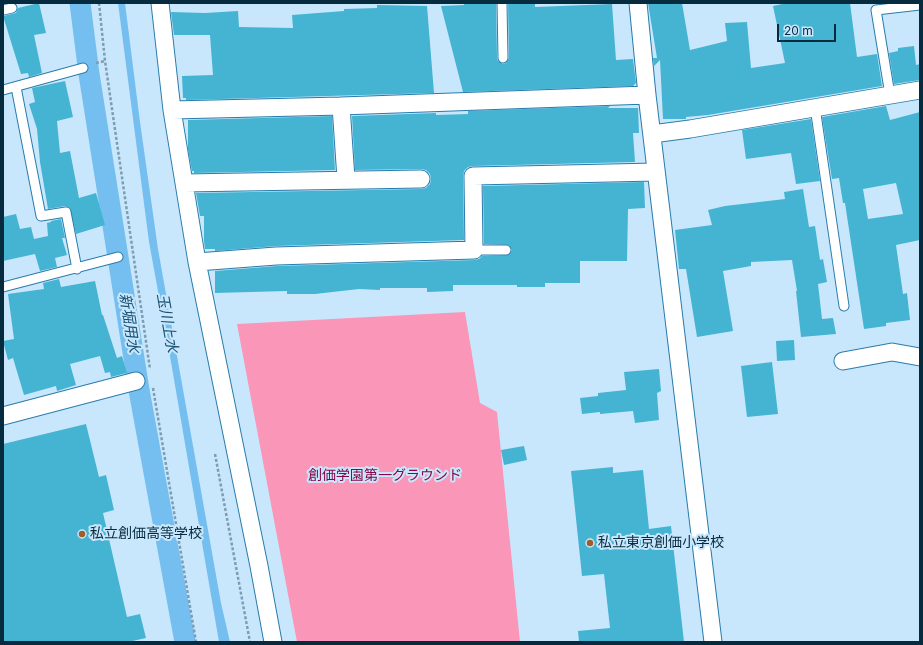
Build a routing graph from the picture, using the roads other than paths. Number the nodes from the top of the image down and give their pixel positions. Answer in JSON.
{"nodes":[{"id":1,"x":160,"y":3,"type":"edge"},
{"id":2,"x":502,"y":3,"type":"edge"},
{"id":3,"x":638,"y":3,"type":"edge"},
{"id":4,"x":920,"y":5,"type":"edge"},
{"id":5,"x":503,"y":58,"type":"dead end"},
{"id":6,"x":83,"y":68,"type":"dead end"},
{"id":7,"x":16,"y":87,"type":"junction"},
{"id":8,"x":3,"y":90,"type":"edge"},
{"id":9,"x":920,"y":90,"type":"edge"},
{"id":10,"x":647,"y":95,"type":"junction"},
{"id":11,"x":890,"y":95,"type":"junction"},
{"id":12,"x":341,"y":106,"type":"junction"},
{"id":13,"x":815,"y":107,"type":"junction"},
{"id":14,"x":172,"y":110,"type":"junction"},
{"id":15,"x":652,"y":134,"type":"junction"},
{"id":16,"x":656,"y":172,"type":"junction"},
{"id":17,"x":421,"y":179,"type":"dead end"},
{"id":18,"x":346,"y":180,"type":"junction"},
{"id":19,"x":184,"y":183,"type":"junction"},
{"id":20,"x":474,"y":250,"type":"junction"},
{"id":21,"x":506,"y":250,"type":"dead end"},
{"id":22,"x":118,"y":257,"type":"dead end"},
{"id":23,"x":197,"y":262,"type":"junction"},
{"id":24,"x":77,"y":269,"type":"junction"},
{"id":25,"x":3,"y":287,"type":"edge"},
{"id":26,"x":844,"y":306,"type":"dead end"},
{"id":27,"x":920,"y":357,"type":"edge"},
{"id":28,"x":843,"y":362,"type":"dead end"},
{"id":29,"x":144,"y":383,"type":"road end"},
{"id":30,"x":3,"y":416,"type":"edge"},
{"id":31,"x":273,"y":642,"type":"edge"},
{"id":32,"x":713,"y":642,"type":"edge"}],
"edges":[{"from":1,"to":14,"type":"street"},
{"from":2,"to":5,"type":"lane"},
{"from":3,"to":10,"type":"street"},
{"from":4,"to":11,"type":"lane"},
{"from":6,"to":7,"type":"lane"},
{"from":7,"to":8,"type":"lane"},
{"from":7,"to":24,"type":"lane"},
{"from":9,"to":11,"type":"street"},
{"from":10,"to":12,"type":"street"},
{"from":10,"to":15,"type":"street"},
{"from":11,"to":13,"type":"street"},
{"from":12,"to":14,"type":"street"},
{"from":12,"to":18,"type":"street"},
{"from":13,"to":15,"type":"street"},
{"from":13,"to":26,"type":"lane"},
{"from":14,"to":19,"type":"street"},
{"from":15,"to":16,"type":"street"},
{"from":16,"to":20,"type":"street"},
{"from":16,"to":32,"type":"street"},
{"from":17,"to":18,"type":"street"},
{"from":18,"to":19,"type":"street"},
{"from":19,"to":23,"type":"street"},
{"from":20,"to":21,"type":"lane"},
{"from":20,"to":23,"type":"street"},
{"from":22,"to":24,"type":"lane"},
{"from":23,"to":31,"type":"street"},
{"from":24,"to":25,"type":"lane"},
{"from":27,"to":28,"type":"street"},
{"from":29,"to":30,"type":"street"}]}
